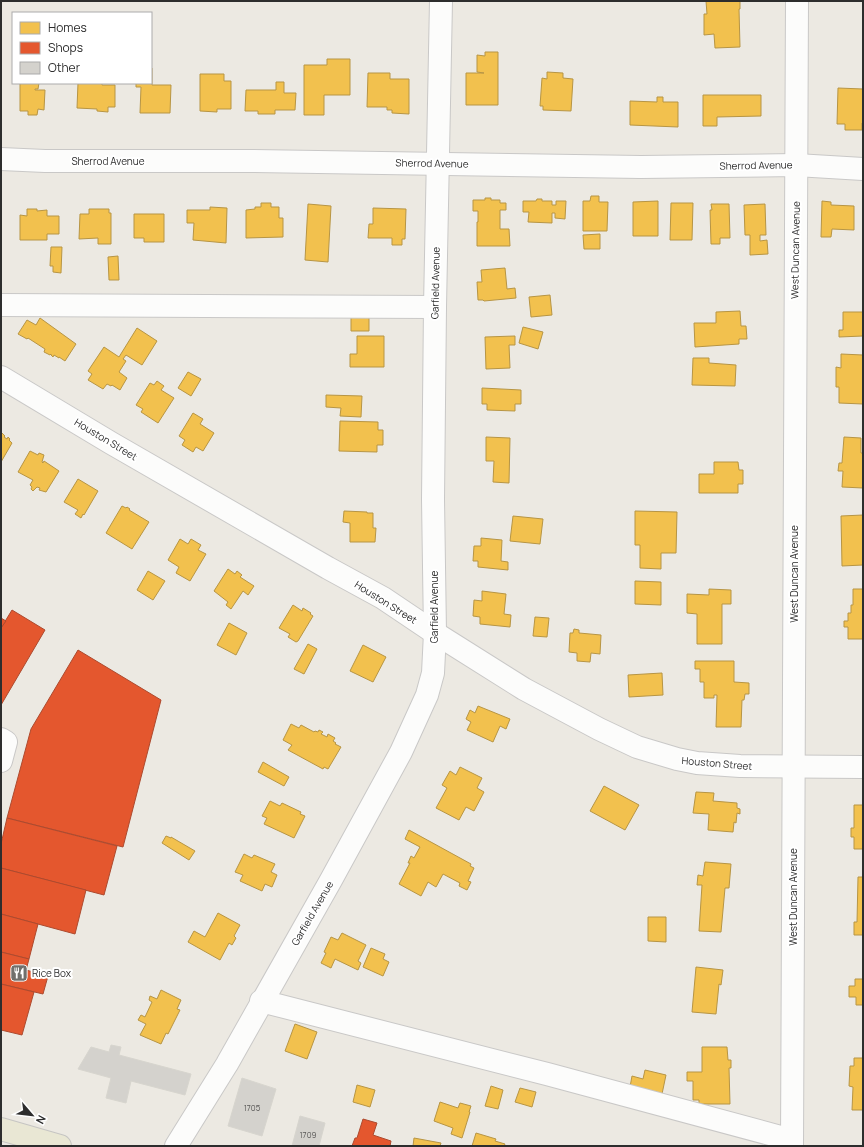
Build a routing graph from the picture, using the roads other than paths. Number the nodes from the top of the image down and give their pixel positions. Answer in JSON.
{"nodes":[{"id":1,"x":441,"y":1,"type":"edge"},
{"id":2,"x":796,"y":1,"type":"edge"},
{"id":3,"x":1,"y":159,"type":"edge"},
{"id":4,"x":437,"y":164,"type":"junction"},
{"id":5,"x":796,"y":165,"type":"junction"},
{"id":6,"x":863,"y":169,"type":"edge"},
{"id":7,"x":1,"y":305,"type":"edge"},
{"id":8,"x":435,"y":307,"type":"junction"},
{"id":9,"x":1,"y":377,"type":"edge"},
{"id":10,"x":435,"y":632,"type":"junction"},
{"id":11,"x":1,"y":739,"type":"edge"},
{"id":12,"x":1,"y":761,"type":"edge"},
{"id":13,"x":792,"y":767,"type":"junction"},
{"id":14,"x":863,"y":768,"type":"edge"},
{"id":15,"x":261,"y":1001,"type":"junction"},
{"id":16,"x":1,"y":1129,"type":"edge"},
{"id":17,"x":792,"y":1143,"type":"edge"},
{"id":18,"x":60,"y":1146,"type":"edge"},
{"id":19,"x":176,"y":1146,"type":"edge"}],
"edges":[{"from":1,"to":4,"type":"street","name":"Garfield Avenue"},
{"from":2,"to":5,"type":"street","name":"West Duncan Avenue"},
{"from":3,"to":4,"type":"street","name":"Sherrod Avenue"},
{"from":4,"to":5,"type":"street","name":"Sherrod Avenue"},
{"from":4,"to":8,"type":"street","name":"Garfield Avenue"},
{"from":5,"to":6,"type":"street","name":"Sherrod Avenue"},
{"from":5,"to":13,"type":"street","name":"West Duncan Avenue"},
{"from":7,"to":8,"type":"street"},
{"from":8,"to":10,"type":"street","name":"Garfield Avenue"},
{"from":9,"to":10,"type":"street","name":"Houston Street"},
{"from":10,"to":13,"type":"street","name":"Houston Street"},
{"from":10,"to":15,"type":"street","name":"Garfield Avenue"},
{"from":11,"to":12,"type":"street"},
{"from":13,"to":14,"type":"street","name":"Houston Street"},
{"from":13,"to":17,"type":"street","name":"West Duncan Avenue"},
{"from":15,"to":17,"type":"street"},
{"from":15,"to":19,"type":"street","name":"Garfield Avenue"},
{"from":16,"to":18,"type":"main road"}]}
